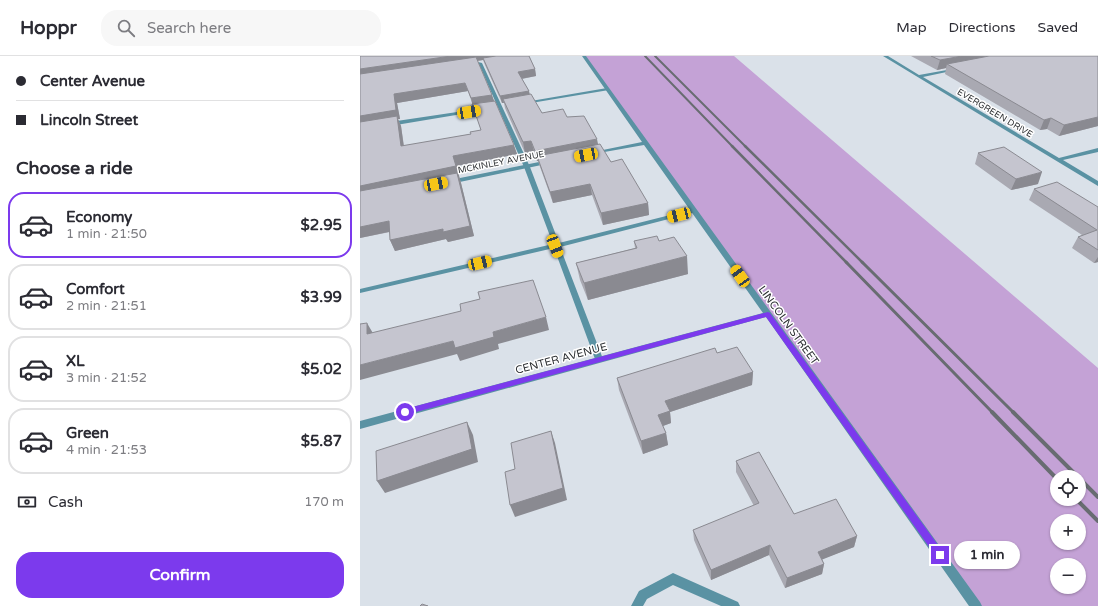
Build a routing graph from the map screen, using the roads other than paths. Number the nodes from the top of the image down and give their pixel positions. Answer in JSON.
{"nodes":[{"id":1,"x":584,"y":56,"type":"edge"},
{"id":2,"x":885,"y":56,"type":"edge"},
{"id":3,"x":488,"y":62,"type":"edge"},
{"id":4,"x":480,"y":63,"type":"junction"},
{"id":5,"x":473,"y":64,"type":"edge"},
{"id":6,"x":964,"y":68,"type":"edge"},
{"id":7,"x":919,"y":76,"type":"junction"},
{"id":8,"x":607,"y":89,"type":"junction"},
{"id":9,"x":515,"y":104,"type":"edge"},
{"id":10,"x":508,"y":105,"type":"edge"},
{"id":11,"x":500,"y":106,"type":"junction"},
{"id":12,"x":383,"y":126,"type":"edge"},
{"id":13,"x":646,"y":143,"type":"junction"},
{"id":14,"x":1098,"y":150,"type":"edge"},
{"id":15,"x":586,"y":155,"type":"edge"},
{"id":16,"x":1058,"y":160,"type":"junction"},
{"id":17,"x":556,"y":161,"type":"edge"},
{"id":18,"x":527,"y":167,"type":"junction"},
{"id":19,"x":443,"y":183,"type":"edge"},
{"id":20,"x":1098,"y":184,"type":"edge"},
{"id":21,"x":694,"y":211,"type":"junction"},
{"id":22,"x":555,"y":246,"type":"junction"},
{"id":23,"x":360,"y":291,"type":"edge"},
{"id":24,"x":768,"y":314,"type":"junction"},
{"id":25,"x":599,"y":359,"type":"junction"},
{"id":26,"x":360,"y":425,"type":"edge"},
{"id":27,"x":637,"y":606,"type":"edge"},
{"id":28,"x":734,"y":606,"type":"edge"},
{"id":29,"x":976,"y":606,"type":"edge"}],
"edges":[{"from":1,"to":8,"type":"street","name":"LINCOLN STREET"},
{"from":2,"to":7,"type":"street","name":"EVERGREEN DRIVE"},
{"from":3,"to":4,"type":"street"},
{"from":4,"to":5,"type":"street"},
{"from":4,"to":11,"type":"street"},
{"from":6,"to":7,"type":"street"},
{"from":7,"to":16,"type":"street","name":"EVERGREEN DRIVE"},
{"from":8,"to":9,"type":"street"},
{"from":8,"to":13,"type":"street","name":"LINCOLN STREET"},
{"from":10,"to":11,"type":"street"},
{"from":11,"to":12,"type":"street"},
{"from":11,"to":18,"type":"street"},
{"from":13,"to":15,"type":"street"},
{"from":13,"to":21,"type":"street","name":"LINCOLN STREET"},
{"from":14,"to":16,"type":"street"},
{"from":16,"to":20,"type":"street","name":"EVERGREEN DRIVE"},
{"from":17,"to":18,"type":"street","name":"MCKINLEY AVENUE"},
{"from":18,"to":19,"type":"street","name":"MCKINLEY AVENUE"},
{"from":18,"to":22,"type":"street"},
{"from":21,"to":22,"type":"street"},
{"from":21,"to":24,"type":"street","name":"LINCOLN STREET"},
{"from":22,"to":23,"type":"street"},
{"from":22,"to":25,"type":"street"},
{"from":24,"to":25,"type":"street","name":"CENTER AVENUE"},
{"from":24,"to":29,"type":"street","name":"LINCOLN STREET"},
{"from":25,"to":26,"type":"street","name":"CENTER AVENUE"},
{"from":27,"to":28,"type":"street"}]}
